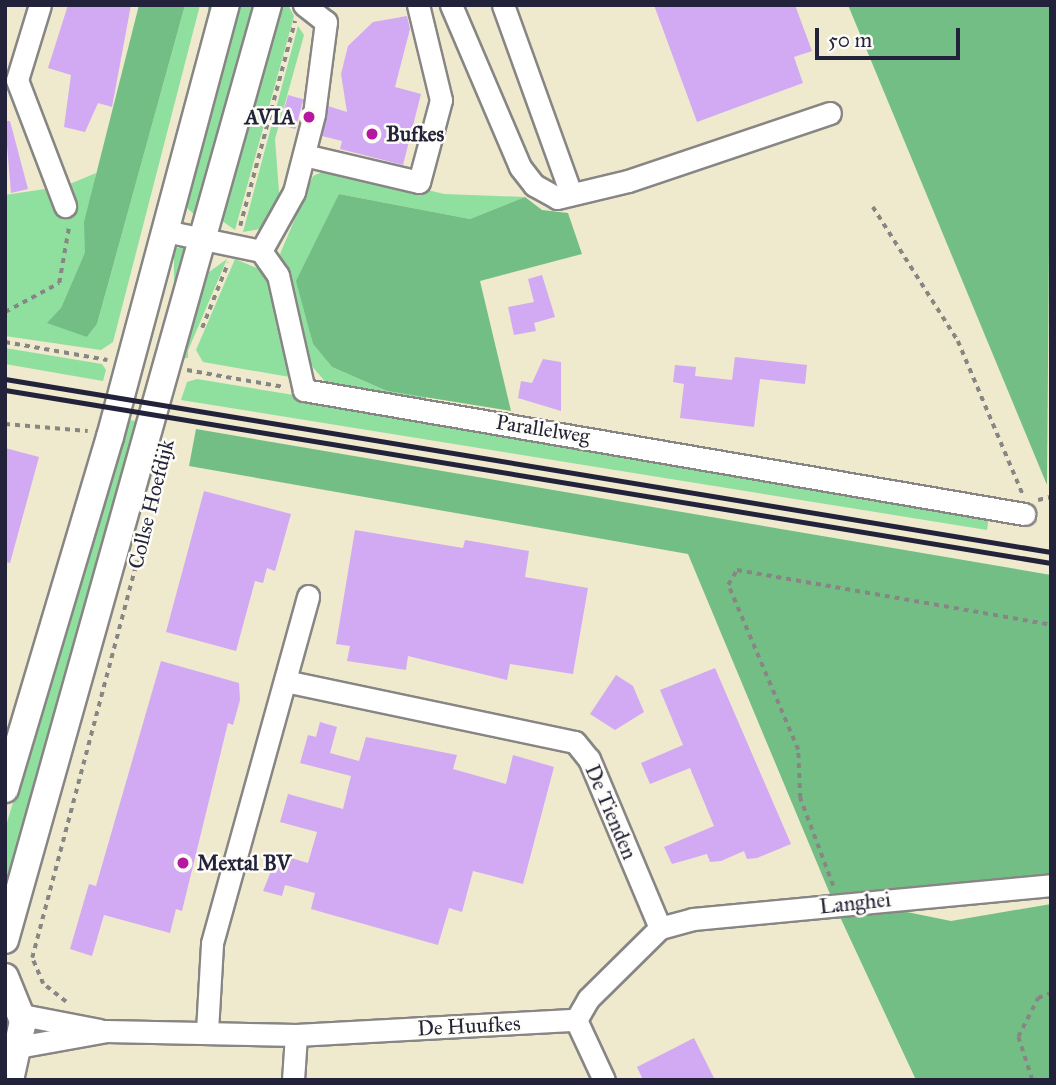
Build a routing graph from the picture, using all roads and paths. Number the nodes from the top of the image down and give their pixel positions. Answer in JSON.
{"nodes":[{"id":1,"x":40,"y":5,"type":"edge"},
{"id":2,"x":226,"y":5,"type":"edge"},
{"id":3,"x":268,"y":5,"type":"edge"},
{"id":4,"x":418,"y":5,"type":"edge"},
{"id":5,"x":451,"y":5,"type":"edge"},
{"id":6,"x":503,"y":5,"type":"edge"},
{"id":7,"x":300,"y":12,"type":"edge"},
{"id":8,"x":333,"y":13,"type":"edge"},
{"id":9,"x":5,"y":43,"type":"edge"},
{"id":10,"x":26,"y":49,"type":"junction"},
{"id":11,"x":11,"y":81,"type":"edge"},
{"id":12,"x":830,"y":113,"type":"dead end"},
{"id":13,"x":304,"y":155,"type":"junction"},
{"id":14,"x":571,"y":194,"type":"junction"},
{"id":15,"x":65,"y":206,"type":"joint"},
{"id":16,"x":873,"y":207,"type":"dead end"},
{"id":17,"x":165,"y":231,"type":"junction"},
{"id":18,"x":204,"y":239,"type":"junction"},
{"id":19,"x":235,"y":244,"type":"junction"},
{"id":20,"x":261,"y":251,"type":"junction"},
{"id":21,"x":5,"y":312,"type":"edge"},
{"id":22,"x":198,"y":338,"type":"dead end"},
{"id":23,"x":5,"y":342,"type":"edge"},
{"id":24,"x":130,"y":363,"type":"junction"},
{"id":25,"x":182,"y":371,"type":"junction"},
{"id":26,"x":304,"y":390,"type":"junction"},
{"id":27,"x":5,"y":424,"type":"edge"},
{"id":28,"x":94,"y":431,"type":"dead end"},
{"id":29,"x":1025,"y":508,"type":"joint"},
{"id":30,"x":140,"y":549,"type":"dead end"},
{"id":31,"x":308,"y":596,"type":"dead end"},
{"id":32,"x":1051,"y":625,"type":"edge"},
{"id":33,"x":285,"y":681,"type":"junction"},
{"id":34,"x":5,"y":789,"type":"edge"},
{"id":35,"x":1051,"y":885,"type":"edge"},
{"id":36,"x":839,"y":905,"type":"junction"},
{"id":37,"x":660,"y":928,"type":"junction"},
{"id":38,"x":5,"y":940,"type":"edge"},
{"id":39,"x":1051,"y":993,"type":"edge"},
{"id":40,"x":9,"y":1000,"type":"edge"},
{"id":41,"x":61,"y":1000,"type":"dead end"},
{"id":42,"x":576,"y":1020,"type":"junction"},
{"id":43,"x":106,"y":1031,"type":"junction"},
{"id":44,"x":207,"y":1031,"type":"junction"},
{"id":45,"x":296,"y":1035,"type":"junction"},
{"id":46,"x":12,"y":1045,"type":"edge"},
{"id":47,"x":10,"y":1080,"type":"edge"},
{"id":48,"x":293,"y":1080,"type":"edge"},
{"id":49,"x":604,"y":1080,"type":"edge"},
{"id":50,"x":1032,"y":1080,"type":"edge"}],
"edges":[{"from":1,"to":10,"type":"street"},
{"from":2,"to":17,"type":"main road"},
{"from":3,"to":18,"type":"main road","name":"Collse Hoefdijk"},
{"from":4,"to":13,"type":"street"},
{"from":5,"to":14,"type":"street"},
{"from":6,"to":14,"type":"street"},
{"from":7,"to":8,"type":"street"},
{"from":7,"to":19,"type":"path"},
{"from":8,"to":13,"type":"street"},
{"from":9,"to":10,"type":"street"},
{"from":10,"to":11,"type":"street"},
{"from":11,"to":15,"type":"street"},
{"from":12,"to":14,"type":"street"},
{"from":13,"to":20,"type":"street"},
{"from":15,"to":21,"type":"path"},
{"from":16,"to":29,"type":"path"},
{"from":17,"to":18,"type":"street"},
{"from":17,"to":24,"type":"main road"},
{"from":18,"to":19,"type":"street"},
{"from":18,"to":25,"type":"main road","name":"Collse Hoefdijk"},
{"from":19,"to":20,"type":"street"},
{"from":19,"to":22,"type":"path"},
{"from":20,"to":26,"type":"street"},
{"from":23,"to":24,"type":"path"},
{"from":24,"to":34,"type":"main road"},
{"from":25,"to":26,"type":"path"},
{"from":25,"to":38,"type":"main road","name":"Collse Hoefdijk"},
{"from":26,"to":29,"type":"street","name":"Parallelweg"},
{"from":27,"to":28,"type":"path"},
{"from":30,"to":41,"type":"path","name":"Collse Hoefdijk"},
{"from":31,"to":33,"type":"street"},
{"from":32,"to":36,"type":"path"},
{"from":33,"to":37,"type":"street","name":"De Tienden"},
{"from":33,"to":44,"type":"street"},
{"from":35,"to":36,"type":"street","name":"Langhei"},
{"from":36,"to":37,"type":"street","name":"Langhei"},
{"from":37,"to":42,"type":"street"},
{"from":39,"to":50,"type":"path"},
{"from":40,"to":43,"type":"street","name":"De Huufkes"},
{"from":40,"to":46,"type":"main road"},
{"from":42,"to":45,"type":"street","name":"De Huufkes"},
{"from":42,"to":49,"type":"street"},
{"from":43,"to":44,"type":"street","name":"De Huufkes"},
{"from":43,"to":46,"type":"street","name":"De Huufkes"},
{"from":44,"to":45,"type":"street","name":"De Huufkes"},
{"from":45,"to":48,"type":"street"},
{"from":46,"to":47,"type":"main road"}]}
